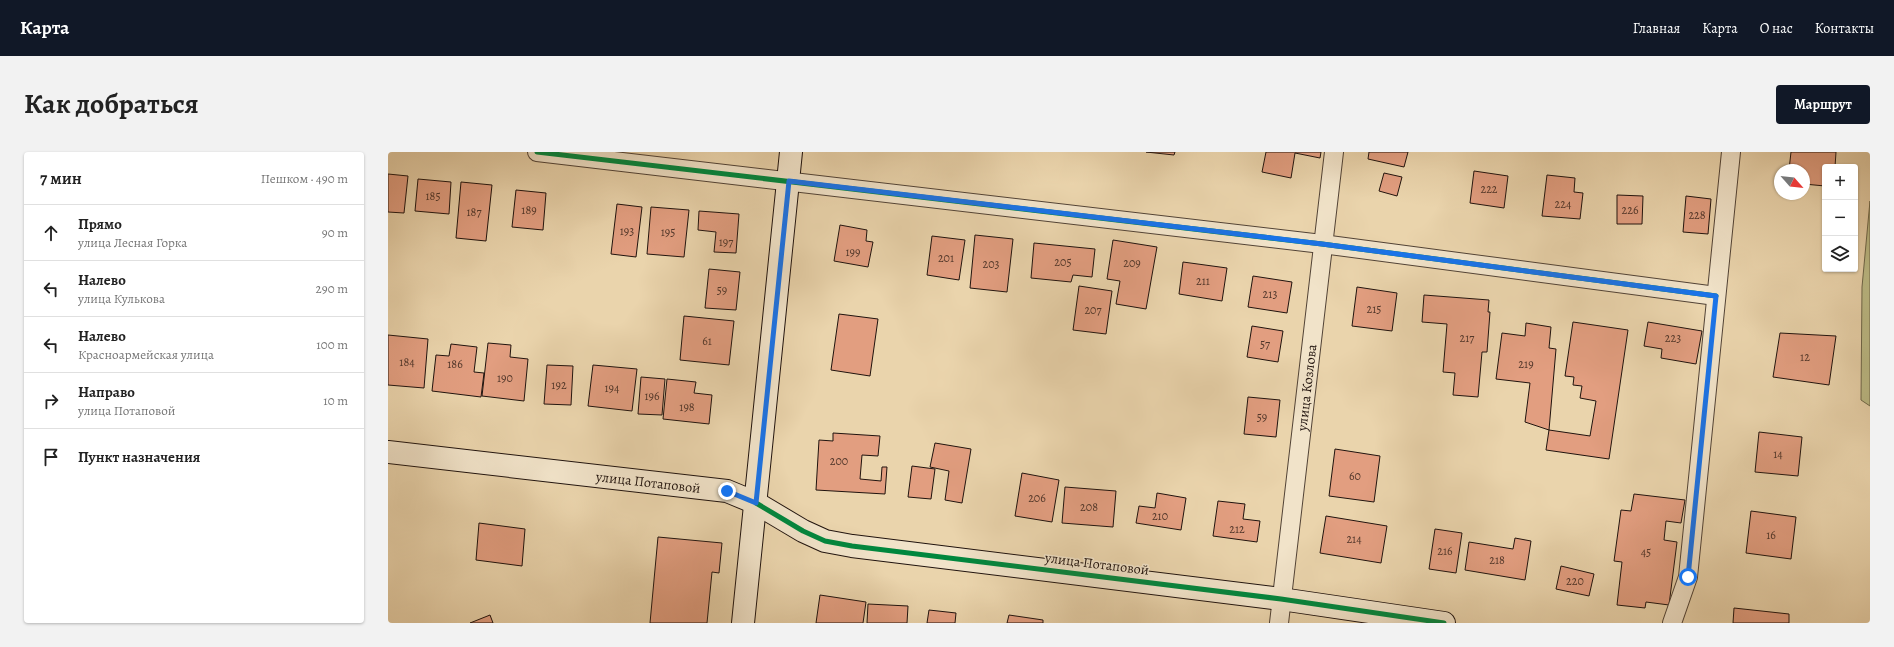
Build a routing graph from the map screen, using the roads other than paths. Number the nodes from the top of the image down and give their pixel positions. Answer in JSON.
{"nodes":[{"id":1,"x":537,"y":152,"type":"edge"},
{"id":2,"x":791,"y":152,"type":"edge"},
{"id":3,"x":1334,"y":152,"type":"edge"},
{"id":4,"x":1731,"y":152,"type":"edge"},
{"id":5,"x":789,"y":181,"type":"junction"},
{"id":6,"x":1322,"y":244,"type":"junction"},
{"id":7,"x":1716,"y":296,"type":"junction"},
{"id":8,"x":388,"y":452,"type":"edge"},
{"id":9,"x":756,"y":503,"type":"junction"},
{"id":10,"x":1281,"y":599,"type":"junction"},
{"id":11,"x":743,"y":623,"type":"edge"},
{"id":12,"x":1279,"y":623,"type":"edge"},
{"id":13,"x":1444,"y":623,"type":"edge"},
{"id":14,"x":1672,"y":623,"type":"edge"}],
"edges":[{"from":1,"to":5,"type":"street"},
{"from":2,"to":5,"type":"main road"},
{"from":3,"to":6,"type":"street","name":"улица Козлова"},
{"from":4,"to":7,"type":"street"},
{"from":5,"to":6,"type":"street"},
{"from":5,"to":9,"type":"main road"},
{"from":6,"to":7,"type":"street"},
{"from":6,"to":10,"type":"street","name":"улица Козлова"},
{"from":7,"to":14,"type":"street"},
{"from":8,"to":9,"type":"main road","name":"улица Потаповой"},
{"from":9,"to":10,"type":"main road","name":"улица Потаповой"},
{"from":9,"to":11,"type":"main road"},
{"from":10,"to":12,"type":"street","name":"улица Козлова"},
{"from":10,"to":13,"type":"main road","name":"улица Потаповой"}]}
